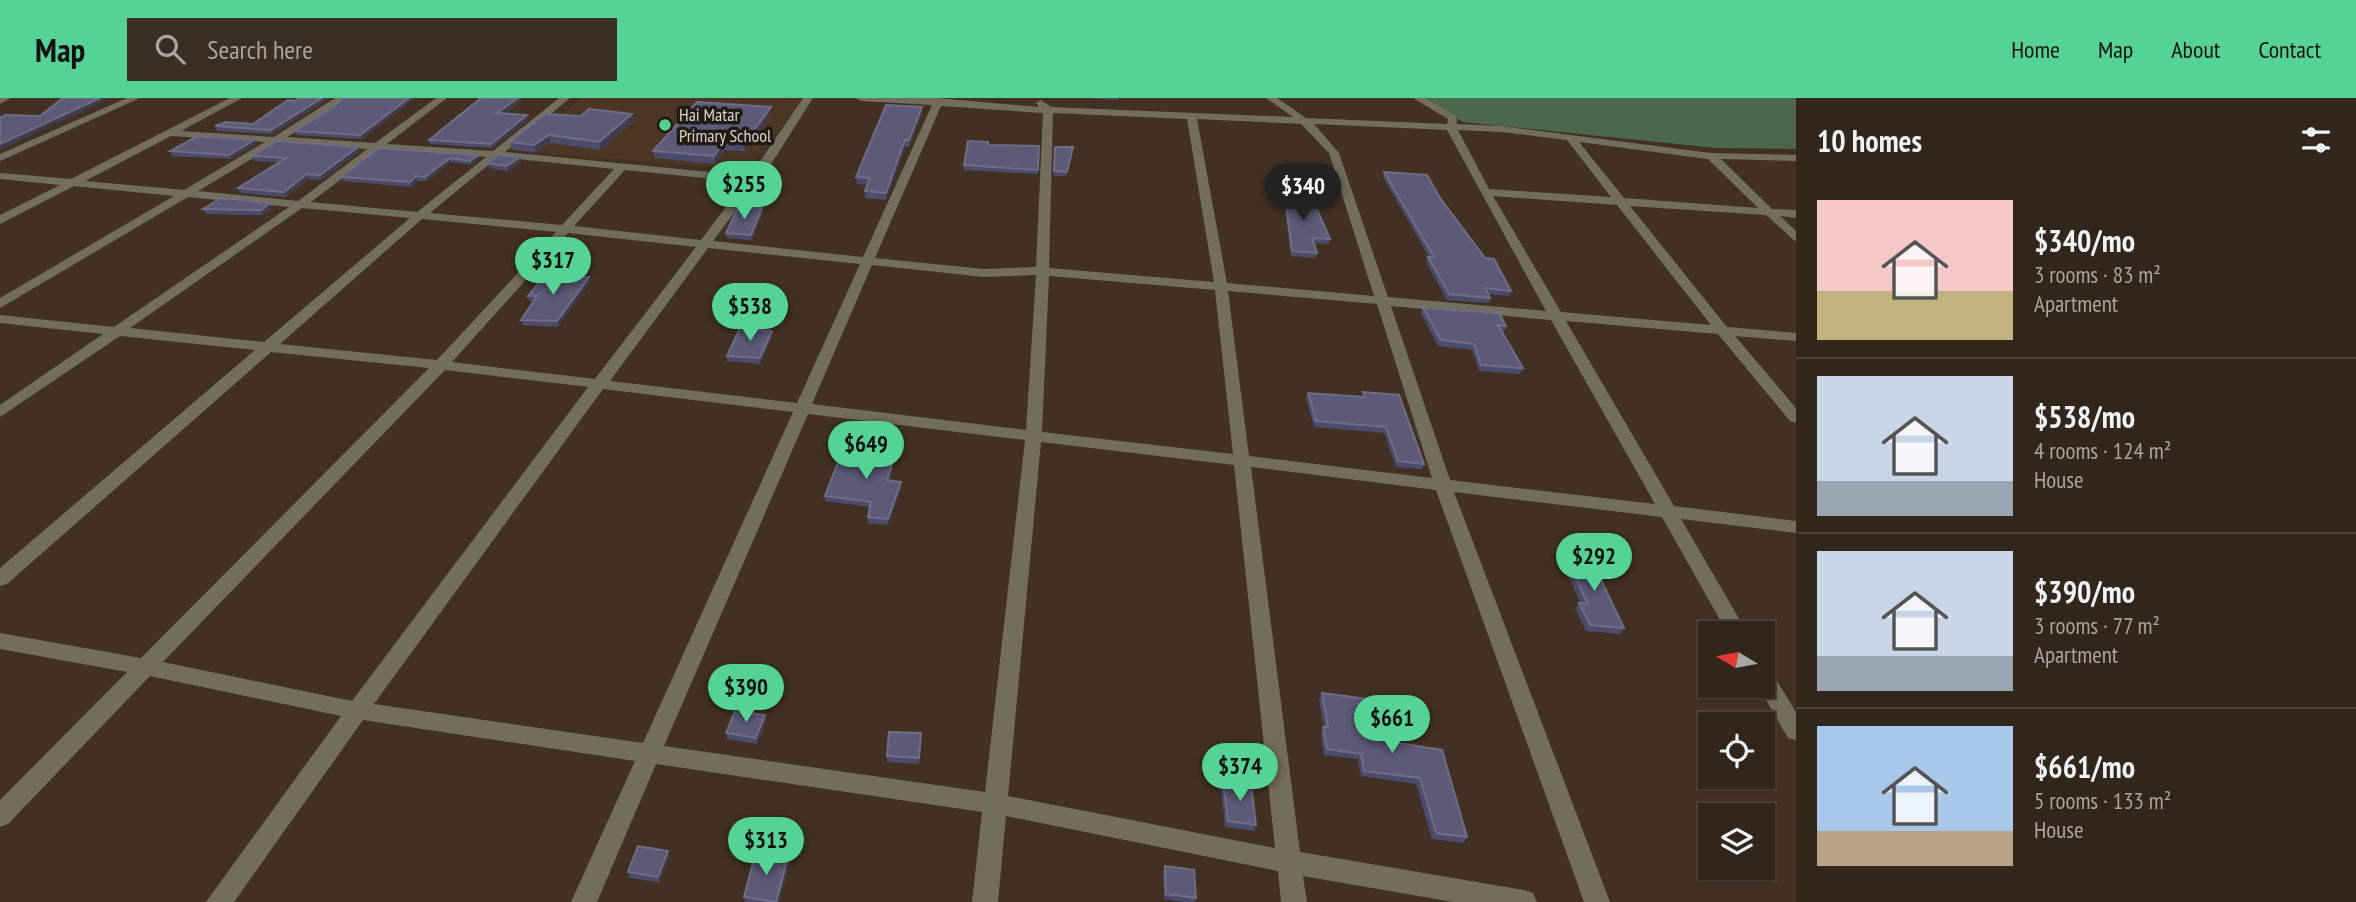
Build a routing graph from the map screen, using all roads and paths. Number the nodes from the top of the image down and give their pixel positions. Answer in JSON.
{"nodes":[{"id":1,"x":6,"y":98,"type":"edge"},
{"id":2,"x":135,"y":98,"type":"edge"},
{"id":3,"x":237,"y":98,"type":"edge"},
{"id":4,"x":340,"y":98,"type":"edge"},
{"id":5,"x":442,"y":98,"type":"edge"},
{"id":6,"x":565,"y":98,"type":"edge"},
{"id":7,"x":808,"y":98,"type":"edge"},
{"id":8,"x":861,"y":98,"type":"edge"},
{"id":9,"x":1035,"y":98,"type":"edge"},
{"id":10,"x":1271,"y":98,"type":"edge"},
{"id":11,"x":1418,"y":98,"type":"edge"},
{"id":12,"x":0,"y":101,"type":"edge"},
{"id":13,"x":934,"y":101,"type":"edge"},
{"id":14,"x":1048,"y":110,"type":"junction"},
{"id":15,"x":1191,"y":114,"type":"junction"},
{"id":16,"x":1304,"y":119,"type":"junction"},
{"id":17,"x":1451,"y":127,"type":"junction"},
{"id":18,"x":169,"y":134,"type":"junction"},
{"id":19,"x":1570,"y":138,"type":"junction"},
{"id":20,"x":272,"y":140,"type":"junction"},
{"id":21,"x":377,"y":148,"type":"junction"},
{"id":22,"x":496,"y":154,"type":"junction"},
{"id":23,"x":1711,"y":156,"type":"junction"},
{"id":24,"x":0,"y":158,"type":"edge"},
{"id":25,"x":1796,"y":158,"type":"edge"},
{"id":26,"x":621,"y":168,"type":"junction"},
{"id":27,"x":0,"y":176,"type":"edge"},
{"id":28,"x":754,"y":180,"type":"junction"},
{"id":29,"x":71,"y":184,"type":"junction"},
{"id":30,"x":1485,"y":192,"type":"junction"},
{"id":31,"x":183,"y":195,"type":"junction"},
{"id":32,"x":1622,"y":201,"type":"junction"},
{"id":33,"x":299,"y":205,"type":"junction"},
{"id":34,"x":1768,"y":212,"type":"junction"},
{"id":35,"x":1796,"y":214,"type":"edge"},
{"id":36,"x":419,"y":216,"type":"junction"},
{"id":37,"x":0,"y":220,"type":"edge"},
{"id":38,"x":565,"y":229,"type":"junction"},
{"id":39,"x":1796,"y":238,"type":"edge"},
{"id":40,"x":707,"y":243,"type":"junction"},
{"id":41,"x":869,"y":262,"type":"junction"},
{"id":42,"x":1041,"y":271,"type":"junction"},
{"id":43,"x":1221,"y":286,"type":"junction"},
{"id":44,"x":1380,"y":299,"type":"junction"},
{"id":45,"x":0,"y":304,"type":"edge"},
{"id":46,"x":1555,"y":317,"type":"junction"},
{"id":47,"x":0,"y":319,"type":"edge"},
{"id":48,"x":117,"y":330,"type":"junction"},
{"id":49,"x":1722,"y":330,"type":"junction"},
{"id":50,"x":1796,"y":337,"type":"edge"},
{"id":51,"x":268,"y":349,"type":"junction"},
{"id":52,"x":441,"y":365,"type":"junction"},
{"id":53,"x":601,"y":384,"type":"junction"},
{"id":54,"x":800,"y":409,"type":"junction"},
{"id":55,"x":0,"y":412,"type":"edge"},
{"id":56,"x":1796,"y":418,"type":"edge"},
{"id":57,"x":1033,"y":438,"type":"junction"},
{"id":58,"x":1241,"y":458,"type":"junction"},
{"id":59,"x":1441,"y":482,"type":"junction"},
{"id":60,"x":1664,"y":509,"type":"junction"},
{"id":61,"x":1796,"y":527,"type":"edge"},
{"id":62,"x":0,"y":579,"type":"edge"},
{"id":63,"x":1730,"y":621,"type":"edge"},
{"id":64,"x":0,"y":641,"type":"edge"},
{"id":65,"x":146,"y":667,"type":"junction"},
{"id":66,"x":1775,"y":696,"type":"edge"},
{"id":67,"x":359,"y":711,"type":"junction"},
{"id":68,"x":1796,"y":731,"type":"edge"},
{"id":69,"x":650,"y":754,"type":"junction"},
{"id":70,"x":997,"y":804,"type":"junction"},
{"id":71,"x":0,"y":816,"type":"edge"},
{"id":72,"x":1290,"y":862,"type":"junction"},
{"id":73,"x":219,"y":902,"type":"edge"},
{"id":74,"x":584,"y":902,"type":"edge"},
{"id":75,"x":985,"y":902,"type":"edge"},
{"id":76,"x":1294,"y":902,"type":"edge"},
{"id":77,"x":1524,"y":902,"type":"edge"},
{"id":78,"x":1597,"y":902,"type":"edge"}],
"edges":[{"from":1,"to":12,"type":"street"},
{"from":2,"to":24,"type":"street"},
{"from":3,"to":18,"type":"street"},
{"from":4,"to":20,"type":"street"},
{"from":5,"to":21,"type":"street"},
{"from":6,"to":22,"type":"street"},
{"from":7,"to":28,"type":"street"},
{"from":8,"to":13,"type":"street"},
{"from":9,"to":14,"type":"street"},
{"from":10,"to":16,"type":"street"},
{"from":11,"to":17,"type":"street"},
{"from":13,"to":14,"type":"street"},
{"from":13,"to":41,"type":"street"},
{"from":14,"to":15,"type":"street"},
{"from":14,"to":42,"type":"street"},
{"from":15,"to":16,"type":"street"},
{"from":15,"to":43,"type":"street"},
{"from":16,"to":17,"type":"street"},
{"from":16,"to":44,"type":"street"},
{"from":17,"to":19,"type":"street"},
{"from":17,"to":30,"type":"street"},
{"from":18,"to":20,"type":"street"},
{"from":18,"to":29,"type":"street"},
{"from":19,"to":23,"type":"street"},
{"from":19,"to":32,"type":"street"},
{"from":20,"to":21,"type":"street"},
{"from":20,"to":31,"type":"street"},
{"from":21,"to":22,"type":"street"},
{"from":21,"to":33,"type":"street"},
{"from":22,"to":26,"type":"street"},
{"from":22,"to":36,"type":"street"},
{"from":23,"to":25,"type":"street"},
{"from":23,"to":34,"type":"street"},
{"from":26,"to":28,"type":"street"},
{"from":26,"to":38,"type":"street"},
{"from":27,"to":29,"type":"street"},
{"from":28,"to":40,"type":"street"},
{"from":29,"to":31,"type":"street"},
{"from":29,"to":37,"type":"street"},
{"from":30,"to":32,"type":"street"},
{"from":30,"to":46,"type":"street"},
{"from":31,"to":33,"type":"street"},
{"from":31,"to":45,"type":"street"},
{"from":32,"to":34,"type":"street"},
{"from":32,"to":49,"type":"street"},
{"from":33,"to":36,"type":"street"},
{"from":33,"to":48,"type":"street"},
{"from":34,"to":35,"type":"street"},
{"from":34,"to":39,"type":"street"},
{"from":36,"to":38,"type":"street"},
{"from":36,"to":51,"type":"street"},
{"from":38,"to":40,"type":"street"},
{"from":38,"to":52,"type":"street"},
{"from":40,"to":41,"type":"street"},
{"from":40,"to":53,"type":"street"},
{"from":41,"to":42,"type":"street"},
{"from":41,"to":54,"type":"street"},
{"from":42,"to":43,"type":"street"},
{"from":42,"to":57,"type":"street"},
{"from":43,"to":44,"type":"street"},
{"from":43,"to":58,"type":"street"},
{"from":44,"to":46,"type":"street"},
{"from":44,"to":59,"type":"street"},
{"from":46,"to":49,"type":"street"},
{"from":46,"to":60,"type":"street"},
{"from":47,"to":48,"type":"street"},
{"from":48,"to":51,"type":"street"},
{"from":48,"to":55,"type":"street"},
{"from":49,"to":50,"type":"street"},
{"from":49,"to":56,"type":"street"},
{"from":51,"to":52,"type":"street"},
{"from":51,"to":62,"type":"street"},
{"from":52,"to":53,"type":"street"},
{"from":52,"to":65,"type":"street"},
{"from":53,"to":54,"type":"street"},
{"from":53,"to":67,"type":"street"},
{"from":54,"to":57,"type":"street"},
{"from":54,"to":69,"type":"street"},
{"from":57,"to":58,"type":"street"},
{"from":57,"to":70,"type":"street"},
{"from":58,"to":59,"type":"street"},
{"from":58,"to":72,"type":"street"},
{"from":59,"to":60,"type":"street"},
{"from":59,"to":78,"type":"street"},
{"from":60,"to":61,"type":"street"},
{"from":60,"to":63,"type":"street"},
{"from":64,"to":65,"type":"street"},
{"from":65,"to":67,"type":"street"},
{"from":65,"to":71,"type":"street"},
{"from":66,"to":68,"type":"street"},
{"from":67,"to":69,"type":"street"},
{"from":67,"to":73,"type":"street"},
{"from":69,"to":70,"type":"street"},
{"from":69,"to":74,"type":"street"},
{"from":70,"to":72,"type":"street"},
{"from":70,"to":75,"type":"street"},
{"from":72,"to":76,"type":"street"},
{"from":72,"to":77,"type":"street"}]}
